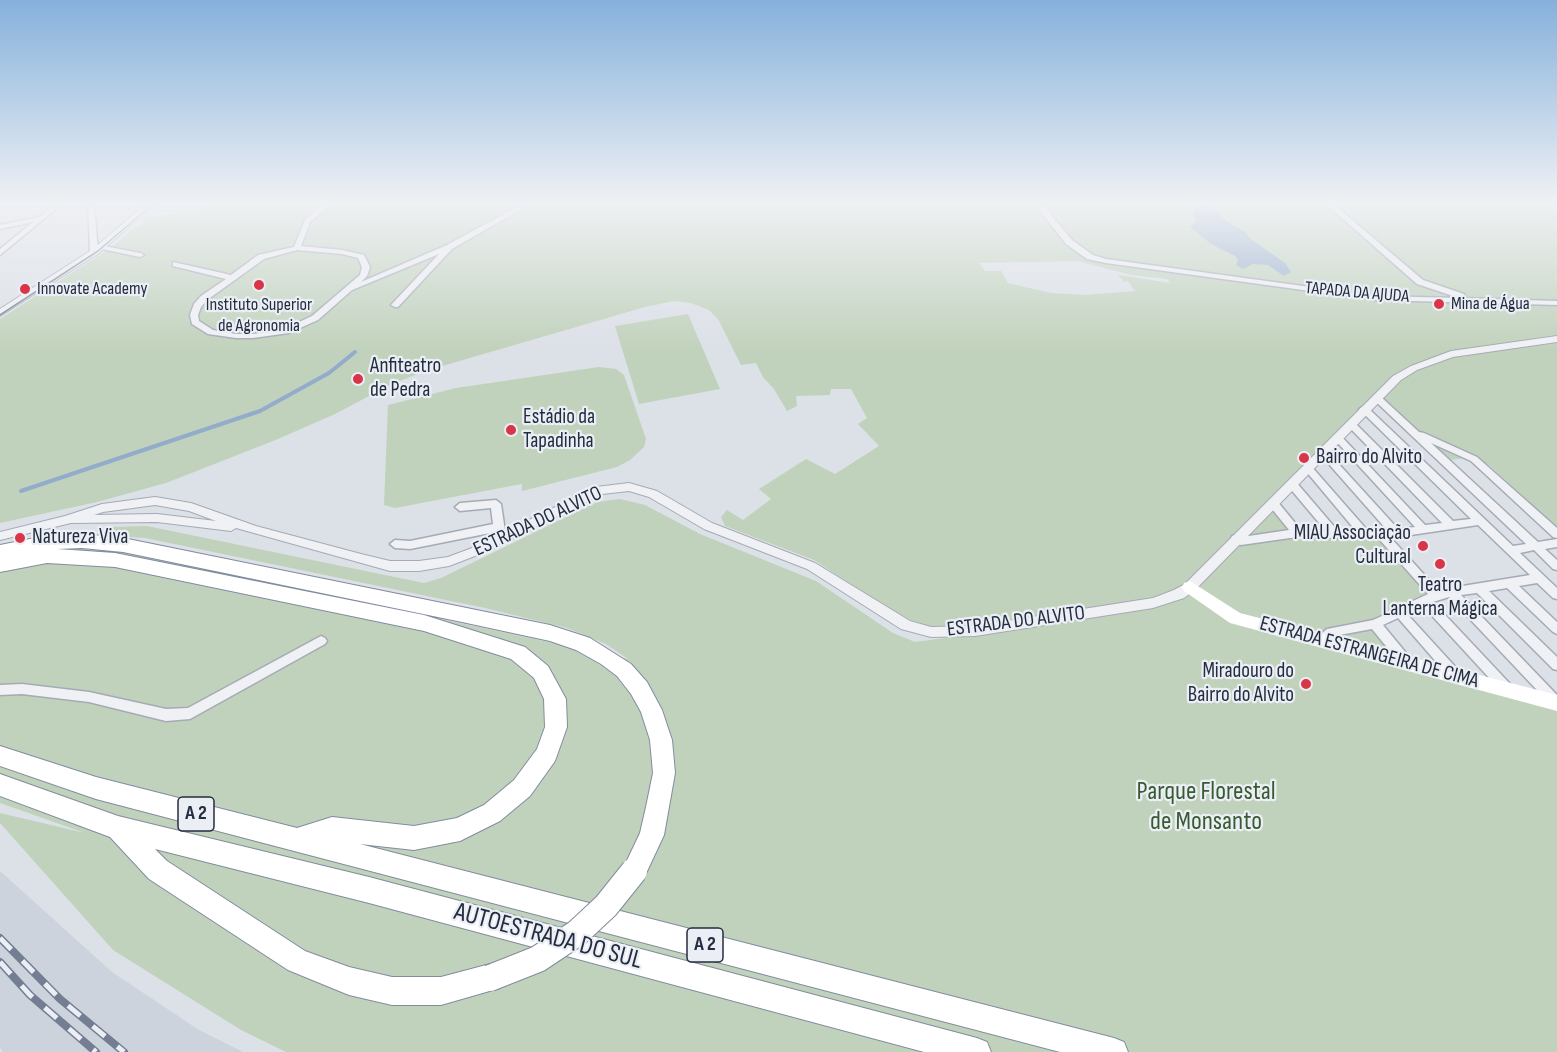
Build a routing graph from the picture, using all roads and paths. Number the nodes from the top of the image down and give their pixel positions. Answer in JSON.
{"nodes":[{"id":1,"x":126,"y":252,"type":"edge"},
{"id":2,"x":281,"y":252,"type":"edge"},
{"id":3,"x":343,"y":252,"type":"edge"},
{"id":4,"x":438,"y":252,"type":"edge"},
{"id":5,"x":445,"y":252,"type":"edge"},
{"id":6,"x":1083,"y":252,"type":"edge"},
{"id":7,"x":1385,"y":252,"type":"edge"},
{"id":8,"x":94,"y":253,"type":"edge"},
{"id":9,"x":140,"y":255,"type":"dead end"},
{"id":10,"x":176,"y":264,"type":"dead end"},
{"id":11,"x":232,"y":278,"type":"junction"},
{"id":12,"x":1420,"y":282,"type":"junction"},
{"id":13,"x":345,"y":292,"type":"junction"},
{"id":14,"x":1415,"y":298,"type":"junction"},
{"id":15,"x":1471,"y":300,"type":"junction"},
{"id":16,"x":1557,"y":303,"type":"edge"},
{"id":17,"x":395,"y":305,"type":"dead end"},
{"id":18,"x":0,"y":313,"type":"edge"},
{"id":19,"x":1557,"y":339,"type":"edge"},
{"id":20,"x":1377,"y":398,"type":"junction"},
{"id":21,"x":1364,"y":410,"type":"junction"},
{"id":22,"x":1352,"y":424,"type":"junction"},
{"id":23,"x":1412,"y":431,"type":"junction"},
{"id":24,"x":1338,"y":438,"type":"junction"},
{"id":25,"x":1323,"y":452,"type":"junction"},
{"id":26,"x":1308,"y":468,"type":"junction"},
{"id":27,"x":1292,"y":484,"type":"junction"},
{"id":28,"x":1273,"y":504,"type":"junction"},
{"id":29,"x":460,"y":507,"type":"dead end"},
{"id":30,"x":1480,"y":521,"type":"junction"},
{"id":31,"x":1451,"y":525,"type":"junction"},
{"id":32,"x":22,"y":529,"type":"junction"},
{"id":33,"x":1423,"y":529,"type":"junction"},
{"id":34,"x":0,"y":531,"type":"edge"},
{"id":35,"x":500,"y":533,"type":"junction"},
{"id":36,"x":1297,"y":533,"type":"junction"},
{"id":37,"x":1395,"y":533,"type":"junction"},
{"id":38,"x":1334,"y":534,"type":"junction"},
{"id":39,"x":1557,"y":534,"type":"edge"},
{"id":40,"x":1366,"y":535,"type":"junction"},
{"id":41,"x":1382,"y":535,"type":"junction"},
{"id":42,"x":0,"y":536,"type":"edge"},
{"id":43,"x":1236,"y":539,"type":"junction"},
{"id":44,"x":1557,"y":543,"type":"edge"},
{"id":45,"x":395,"y":544,"type":"dead end"},
{"id":46,"x":1535,"y":546,"type":"junction"},
{"id":47,"x":1510,"y":550,"type":"junction"},
{"id":48,"x":0,"y":552,"type":"edge"},
{"id":49,"x":0,"y":565,"type":"edge"},
{"id":50,"x":1557,"y":566,"type":"edge"},
{"id":51,"x":1539,"y":578,"type":"junction"},
{"id":52,"x":1509,"y":583,"type":"junction"},
{"id":53,"x":1190,"y":587,"type":"junction"},
{"id":54,"x":1479,"y":588,"type":"junction"},
{"id":55,"x":1451,"y":592,"type":"junction"},
{"id":56,"x":1557,"y":595,"type":"edge"},
{"id":57,"x":1430,"y":597,"type":"junction"},
{"id":58,"x":1398,"y":611,"type":"junction"},
{"id":59,"x":1375,"y":624,"type":"junction"},
{"id":60,"x":1557,"y":629,"type":"edge"},
{"id":61,"x":321,"y":640,"type":"dead end"},
{"id":62,"x":1325,"y":641,"type":"junction"},
{"id":63,"x":1407,"y":663,"type":"junction"},
{"id":64,"x":1557,"y":665,"type":"edge"},
{"id":65,"x":1457,"y":676,"type":"junction"},
{"id":66,"x":0,"y":690,"type":"edge"},
{"id":67,"x":1509,"y":690,"type":"junction"},
{"id":68,"x":1557,"y":703,"type":"edge"},
{"id":69,"x":0,"y":756,"type":"edge"},
{"id":70,"x":0,"y":785,"type":"edge"},
{"id":71,"x":118,"y":828,"type":"junction"},
{"id":72,"x":296,"y":839,"type":"junction"},
{"id":73,"x":977,"y":1052,"type":"edge"},
{"id":74,"x":1114,"y":1052,"type":"edge"}],
"edges":[{"from":1,"to":9,"type":"street"},
{"from":2,"to":11,"type":"street"},
{"from":3,"to":13,"type":"street"},
{"from":4,"to":13,"type":"street"},
{"from":5,"to":17,"type":"street"},
{"from":6,"to":14,"type":"street","name":"TAPADA DA AJUDA"},
{"from":7,"to":12,"type":"street"},
{"from":8,"to":18,"type":"street"},
{"from":10,"to":11,"type":"street"},
{"from":11,"to":13,"type":"street"},
{"from":12,"to":14,"type":"street"},
{"from":12,"to":15,"type":"street"},
{"from":14,"to":15,"type":"street","name":"TAPADA DA AJUDA"},
{"from":15,"to":16,"type":"street","name":"TAPADA DA AJUDA"},
{"from":19,"to":20,"type":"street","name":"ESTRADA DO ALVITO"},
{"from":20,"to":21,"type":"street","name":"ESTRADA DO ALVITO"},
{"from":20,"to":23,"type":"street"},
{"from":21,"to":22,"type":"street","name":"ESTRADA DO ALVITO"},
{"from":21,"to":30,"type":"street"},
{"from":22,"to":24,"type":"street","name":"ESTRADA DO ALVITO"},
{"from":22,"to":31,"type":"street"},
{"from":23,"to":39,"type":"street"},
{"from":23,"to":46,"type":"street"},
{"from":24,"to":25,"type":"street","name":"ESTRADA DO ALVITO"},
{"from":24,"to":33,"type":"street"},
{"from":25,"to":26,"type":"street","name":"ESTRADA DO ALVITO"},
{"from":25,"to":37,"type":"street"},
{"from":26,"to":27,"type":"street","name":"ESTRADA DO ALVITO"},
{"from":26,"to":40,"type":"street"},
{"from":27,"to":28,"type":"street","name":"ESTRADA DO ALVITO"},
{"from":27,"to":38,"type":"street"},
{"from":28,"to":36,"type":"street"},
{"from":28,"to":43,"type":"street","name":"ESTRADA DO ALVITO"},
{"from":29,"to":35,"type":"street"},
{"from":30,"to":31,"type":"street"},
{"from":30,"to":47,"type":"street"},
{"from":31,"to":33,"type":"street"},
{"from":32,"to":34,"type":"street"},
{"from":32,"to":35,"type":"street","name":"ESTRADA DO ALVITO"},
{"from":32,"to":42,"type":"street"},
{"from":33,"to":37,"type":"street"},
{"from":35,"to":45,"type":"street"},
{"from":35,"to":53,"type":"street","name":"ESTRADA DO ALVITO"},
{"from":36,"to":38,"type":"street"},
{"from":36,"to":43,"type":"street"},
{"from":37,"to":41,"type":"street"},
{"from":38,"to":40,"type":"street"},
{"from":40,"to":41,"type":"street"},
{"from":41,"to":57,"type":"street"},
{"from":43,"to":53,"type":"street","name":"ESTRADA DO ALVITO"},
{"from":44,"to":46,"type":"street"},
{"from":46,"to":47,"type":"street"},
{"from":46,"to":50,"type":"street"},
{"from":47,"to":51,"type":"street"},
{"from":48,"to":71,"type":"highway","bridge":true},
{"from":49,"to":72,"type":"highway"},
{"from":51,"to":52,"type":"street"},
{"from":51,"to":56,"type":"street"},
{"from":52,"to":54,"type":"street"},
{"from":52,"to":60,"type":"street"},
{"from":53,"to":62,"type":"main road","name":"ESTRADA ESTRANGEIRA DE CIMA"},
{"from":54,"to":55,"type":"street"},
{"from":54,"to":64,"type":"street"},
{"from":55,"to":57,"type":"street"},
{"from":55,"to":68,"type":"street"},
{"from":57,"to":58,"type":"street"},
{"from":57,"to":67,"type":"street"},
{"from":58,"to":59,"type":"street"},
{"from":58,"to":65,"type":"street"},
{"from":59,"to":62,"type":"street"},
{"from":59,"to":63,"type":"street"},
{"from":61,"to":66,"type":"street"},
{"from":62,"to":63,"type":"main road","name":"ESTRADA ESTRANGEIRA DE CIMA"},
{"from":63,"to":65,"type":"main road","name":"ESTRADA ESTRANGEIRA DE CIMA"},
{"from":65,"to":67,"type":"main road","name":"ESTRADA ESTRANGEIRA DE CIMA"},
{"from":67,"to":68,"type":"main road","name":"ESTRADA ESTRANGEIRA DE CIMA"},
{"from":69,"to":72,"type":"highway","number":"A 2"},
{"from":70,"to":71,"type":"highway","number":"A 2"},
{"from":71,"to":73,"type":"highway","name":"AUTOESTRADA DO SUL","number":"A 2"},
{"from":72,"to":74,"type":"highway","name":"AUTOESTRADA DO SUL","number":"A 2"}]}
